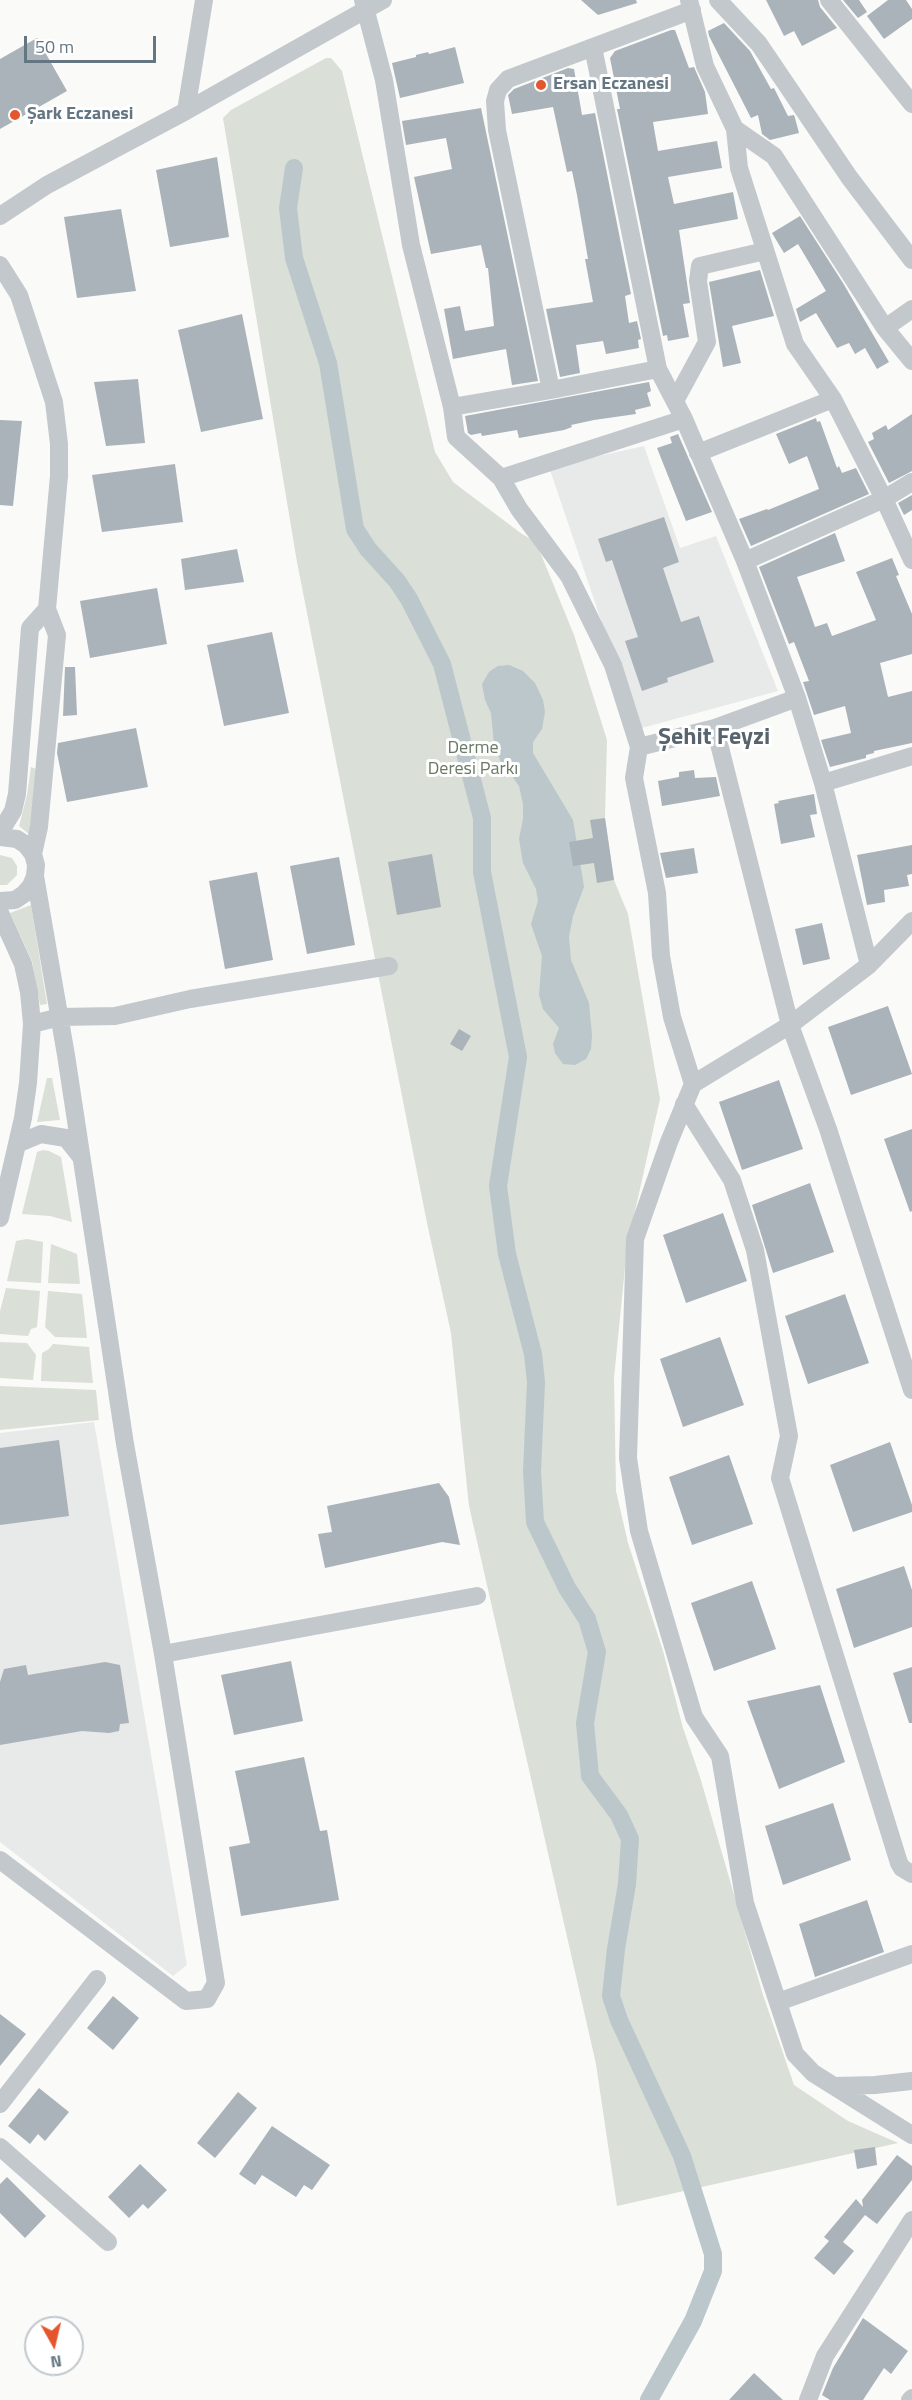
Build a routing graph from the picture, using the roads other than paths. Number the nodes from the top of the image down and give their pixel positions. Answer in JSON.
{"nodes":[{"id":1,"x":204,"y":0,"type":"edge"},
{"id":2,"x":383,"y":0,"type":"edge"},
{"id":3,"x":718,"y":0,"type":"edge"},
{"id":4,"x":829,"y":0,"type":"edge"},
{"id":5,"x":364,"y":5,"type":"edge"},
{"id":6,"x":691,"y":5,"type":"edge"},
{"id":7,"x":593,"y":47,"type":"junction"},
{"id":8,"x":912,"y":104,"type":"edge"},
{"id":9,"x":186,"y":111,"type":"junction"},
{"id":10,"x":735,"y":129,"type":"junction"},
{"id":11,"x":0,"y":216,"type":"edge"},
{"id":12,"x":765,"y":251,"type":"junction"},
{"id":13,"x":912,"y":260,"type":"edge"},
{"id":14,"x":0,"y":265,"type":"edge"},
{"id":15,"x":912,"y":309,"type":"edge"},
{"id":16,"x":885,"y":328,"type":"junction"},
{"id":17,"x":912,"y":361,"type":"edge"},
{"id":18,"x":658,"y":369,"type":"junction"},
{"id":19,"x":551,"y":390,"type":"junction"},
{"id":20,"x":833,"y":399,"type":"junction"},
{"id":21,"x":675,"y":401,"type":"junction"},
{"id":22,"x":452,"y":407,"type":"junction"},
{"id":23,"x":684,"y":419,"type":"junction"},
{"id":24,"x":698,"y":453,"type":"junction"},
{"id":25,"x":501,"y":478,"type":"junction"},
{"id":26,"x":912,"y":482,"type":"edge"},
{"id":27,"x":885,"y":499,"type":"junction"},
{"id":28,"x":912,"y":560,"type":"edge"},
{"id":29,"x":744,"y":561,"type":"junction"},
{"id":30,"x":47,"y":609,"type":"junction"},
{"id":31,"x":797,"y":698,"type":"junction"},
{"id":32,"x":715,"y":728,"type":"junction"},
{"id":33,"x":639,"y":747,"type":"junction"},
{"id":34,"x":912,"y":756,"type":"edge"},
{"id":35,"x":823,"y":783,"type":"junction"},
{"id":36,"x":0,"y":832,"type":"edge"},
{"id":37,"x":0,"y":837,"type":"edge"},
{"id":38,"x":33,"y":854,"type":"junction"},
{"id":39,"x":35,"y":876,"type":"junction"},
{"id":40,"x":0,"y":901,"type":"edge"},
{"id":41,"x":0,"y":913,"type":"edge"},
{"id":42,"x":912,"y":921,"type":"edge"},
{"id":43,"x":869,"y":965,"type":"junction"},
{"id":44,"x":389,"y":966,"type":"dead end"},
{"id":45,"x":59,"y":1017,"type":"junction"},
{"id":46,"x":32,"y":1024,"type":"junction"},
{"id":47,"x":790,"y":1024,"type":"junction"},
{"id":48,"x":693,"y":1084,"type":"junction"},
{"id":49,"x":684,"y":1104,"type":"junction"},
{"id":50,"x":17,"y":1144,"type":"junction"},
{"id":51,"x":82,"y":1159,"type":"junction"},
{"id":52,"x":0,"y":1218,"type":"edge"},
{"id":53,"x":912,"y":1390,"type":"edge"},
{"id":54,"x":477,"y":1596,"type":"dead end"},
{"id":55,"x":163,"y":1654,"type":"junction"},
{"id":56,"x":0,"y":1860,"type":"edge"},
{"id":57,"x":912,"y":1874,"type":"edge"},
{"id":58,"x":912,"y":1954,"type":"edge"},
{"id":59,"x":98,"y":1979,"type":"dead end"},
{"id":60,"x":778,"y":2002,"type":"junction"},
{"id":61,"x":912,"y":2080,"type":"edge"},
{"id":62,"x":835,"y":2086,"type":"junction"},
{"id":63,"x":0,"y":2104,"type":"edge"},
{"id":64,"x":912,"y":2135,"type":"edge"},
{"id":65,"x":0,"y":2147,"type":"edge"},
{"id":66,"x":912,"y":2220,"type":"edge"},
{"id":67,"x":108,"y":2242,"type":"dead end"},
{"id":68,"x":808,"y":2400,"type":"edge"}],
"edges":[{"from":1,"to":9,"type":"street"},
{"from":2,"to":5,"type":"street"},
{"from":3,"to":13,"type":"street"},
{"from":4,"to":8,"type":"street"},
{"from":5,"to":9,"type":"street"},
{"from":5,"to":22,"type":"street"},
{"from":6,"to":7,"type":"street"},
{"from":6,"to":10,"type":"street"},
{"from":7,"to":18,"type":"street"},
{"from":7,"to":19,"type":"street"},
{"from":9,"to":11,"type":"street"},
{"from":10,"to":12,"type":"street"},
{"from":10,"to":16,"type":"street"},
{"from":12,"to":20,"type":"street"},
{"from":12,"to":21,"type":"street"},
{"from":14,"to":30,"type":"street"},
{"from":15,"to":16,"type":"street"},
{"from":16,"to":17,"type":"street"},
{"from":18,"to":19,"type":"street"},
{"from":18,"to":21,"type":"street"},
{"from":19,"to":22,"type":"street"},
{"from":20,"to":24,"type":"street"},
{"from":20,"to":27,"type":"street"},
{"from":21,"to":23,"type":"street"},
{"from":22,"to":25,"type":"street"},
{"from":23,"to":24,"type":"street"},
{"from":23,"to":25,"type":"street"},
{"from":24,"to":29,"type":"street"},
{"from":25,"to":33,"type":"street"},
{"from":26,"to":27,"type":"street"},
{"from":27,"to":28,"type":"street"},
{"from":27,"to":29,"type":"street"},
{"from":29,"to":31,"type":"street"},
{"from":30,"to":36,"type":"street"},
{"from":30,"to":38,"type":"street"},
{"from":31,"to":32,"type":"street"},
{"from":31,"to":35,"type":"street"},
{"from":32,"to":33,"type":"street"},
{"from":32,"to":47,"type":"street"},
{"from":33,"to":48,"type":"street"},
{"from":34,"to":35,"type":"street"},
{"from":35,"to":43,"type":"street"},
{"from":37,"to":38,"type":"street"},
{"from":38,"to":39,"type":"street"},
{"from":39,"to":40,"type":"street"},
{"from":39,"to":45,"type":"street"},
{"from":41,"to":46,"type":"street"},
{"from":42,"to":43,"type":"street"},
{"from":43,"to":47,"type":"street"},
{"from":44,"to":45,"type":"street"},
{"from":45,"to":46,"type":"street"},
{"from":45,"to":51,"type":"street"},
{"from":46,"to":50,"type":"street"},
{"from":47,"to":48,"type":"street"},
{"from":47,"to":53,"type":"street"},
{"from":48,"to":49,"type":"street"},
{"from":49,"to":57,"type":"street"},
{"from":49,"to":60,"type":"street"},
{"from":50,"to":51,"type":"street"},
{"from":50,"to":52,"type":"street"},
{"from":51,"to":55,"type":"street"},
{"from":54,"to":55,"type":"street"},
{"from":55,"to":56,"type":"street"},
{"from":58,"to":60,"type":"street"},
{"from":59,"to":63,"type":"street"},
{"from":60,"to":62,"type":"street"},
{"from":61,"to":62,"type":"street"},
{"from":62,"to":64,"type":"street"},
{"from":65,"to":67,"type":"street"},
{"from":66,"to":68,"type":"street"}]}
